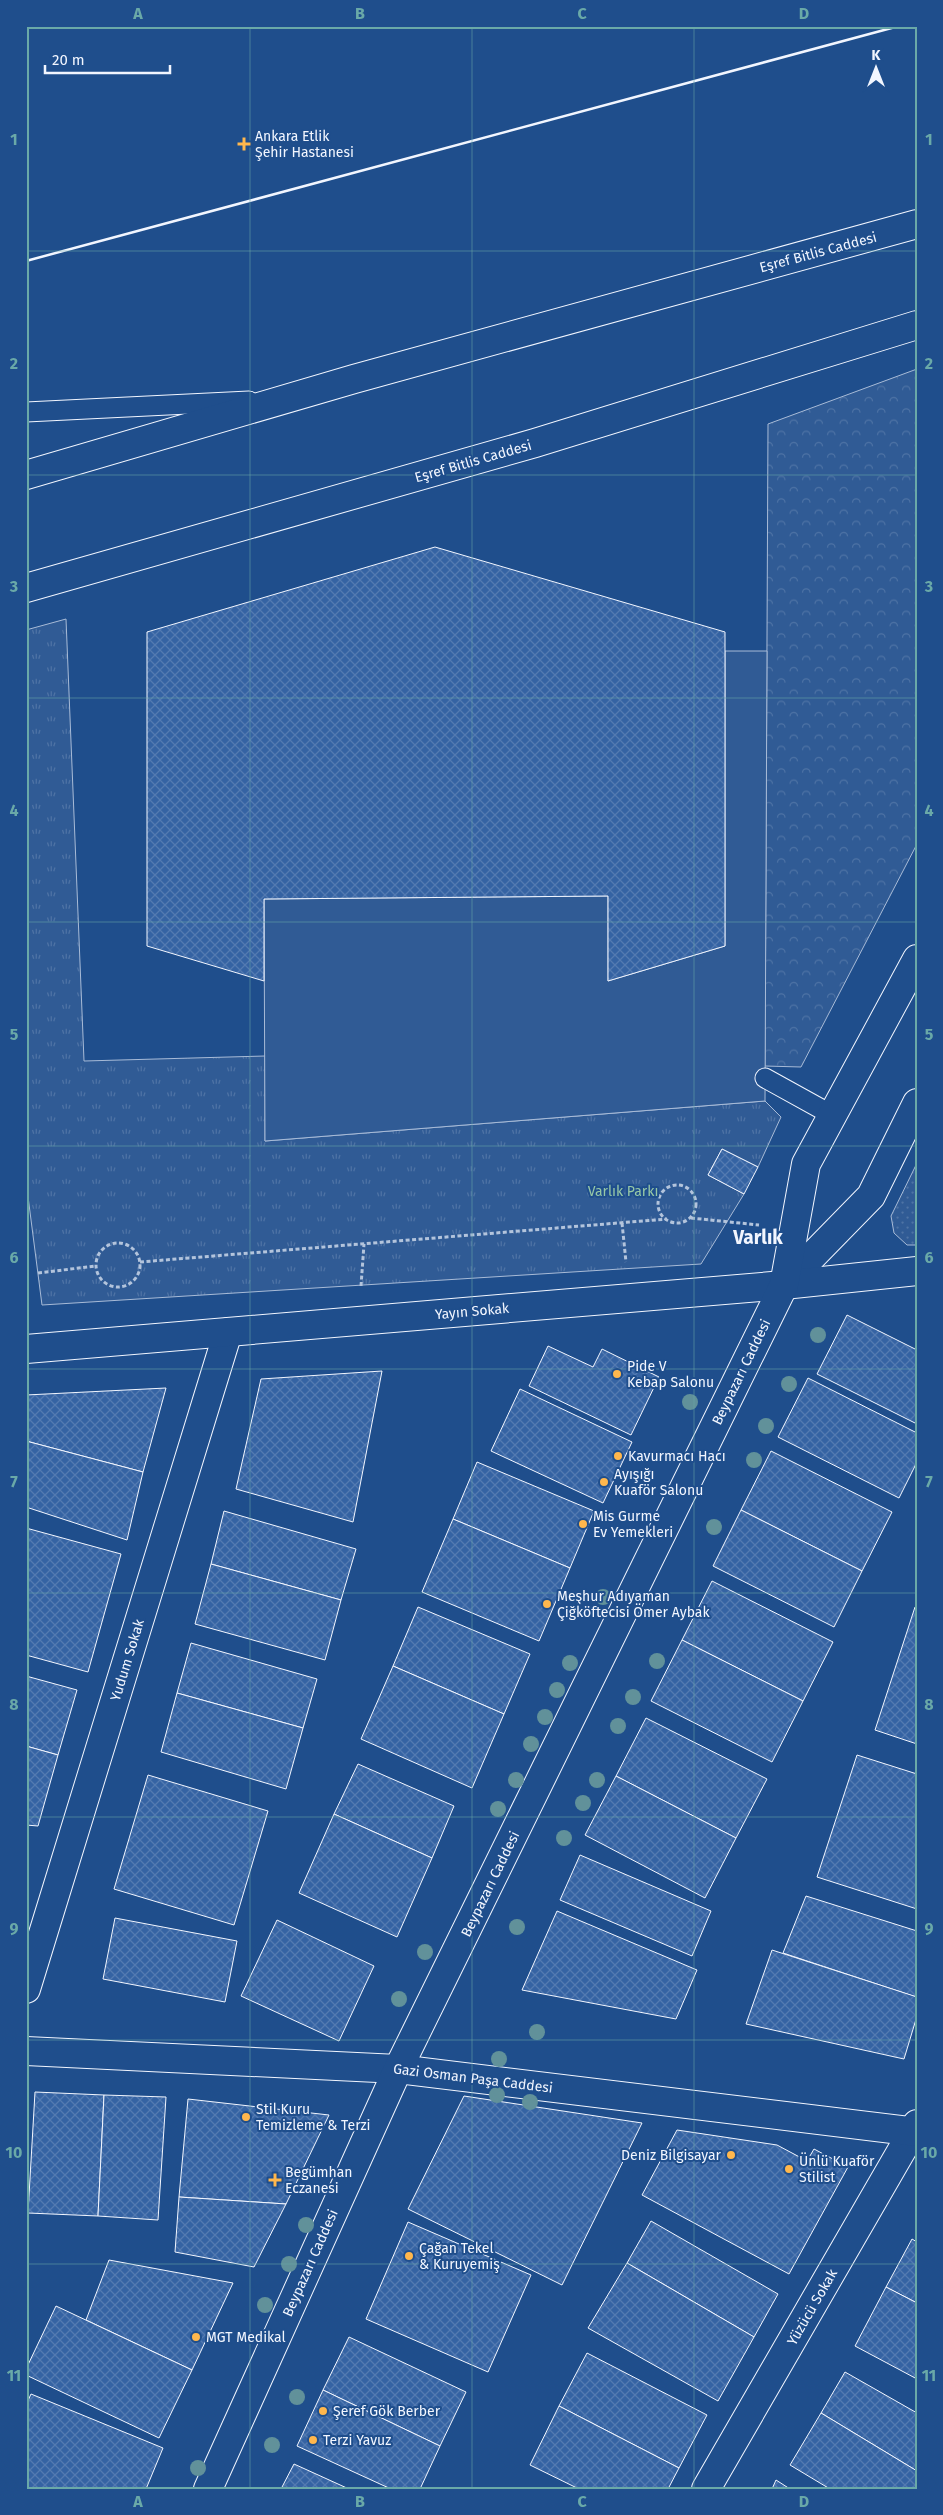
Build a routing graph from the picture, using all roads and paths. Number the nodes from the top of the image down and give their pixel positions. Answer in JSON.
{"nodes":[{"id":1,"x":917,"y":224,"type":"edge"},
{"id":2,"x":917,"y":324,"type":"edge"},
{"id":3,"x":286,"y":400,"type":"junction"},
{"id":4,"x":26,"y":412,"type":"edge"},
{"id":5,"x":26,"y":475,"type":"edge"},
{"id":6,"x":26,"y":588,"type":"edge"},
{"id":7,"x":917,"y":959,"type":"edge"},
{"id":8,"x":765,"y":1078,"type":"dead end"},
{"id":9,"x":916,"y":1107,"type":"edge"},
{"id":10,"x":832,"y":1115,"type":"junction"},
{"id":11,"x":690,"y":1218,"type":"junction"},
{"id":12,"x":667,"y":1219,"type":"junction"},
{"id":13,"x":793,"y":1229,"type":"junction"},
{"id":14,"x":140,"y":1262,"type":"junction"},
{"id":15,"x":96,"y":1266,"type":"junction"},
{"id":16,"x":917,"y":1271,"type":"edge"},
{"id":17,"x":38,"y":1273,"type":"dead end"},
{"id":18,"x":784,"y":1285,"type":"junction"},
{"id":19,"x":228,"y":1332,"type":"junction"},
{"id":20,"x":26,"y":1349,"type":"edge"},
{"id":21,"x":26,"y":1989,"type":"edge"},
{"id":22,"x":26,"y":2051,"type":"edge"},
{"id":23,"x":398,"y":2069,"type":"junction"},
{"id":24,"x":916,"y":2129,"type":"edge"},
{"id":25,"x":208,"y":2489,"type":"edge"},
{"id":26,"x":706,"y":2489,"type":"edge"}],
"edges":[{"from":1,"to":3,"type":"street","name":"Eşref Bitlis Caddesi"},
{"from":2,"to":6,"type":"street","name":"Eşref Bitlis Caddesi"},
{"from":3,"to":4,"type":"lane"},
{"from":3,"to":5,"type":"street","name":"Eşref Bitlis Caddesi"},
{"from":7,"to":10,"type":"street","name":"Beypazarı Caddesi"},
{"from":8,"to":10,"type":"lane"},
{"from":9,"to":18,"type":"street","name":"Beypazarı Caddesi"},
{"from":10,"to":13,"type":"street","name":"Beypazarı Caddesi"},
{"from":11,"to":12,"type":"path"},
{"from":11,"to":12,"type":"path"},
{"from":11,"to":13,"type":"path"},
{"from":12,"to":14,"type":"path"},
{"from":13,"to":18,"type":"street","name":"Beypazarı Caddesi"},
{"from":14,"to":15,"type":"path"},
{"from":14,"to":15,"type":"path"},
{"from":15,"to":17,"type":"path"},
{"from":16,"to":18,"type":"street","name":"Yayın Sokak"},
{"from":18,"to":19,"type":"street","name":"Yayın Sokak"},
{"from":18,"to":23,"type":"street","name":"Beypazarı Caddesi"},
{"from":19,"to":20,"type":"street","name":"Yayın Sokak"},
{"from":19,"to":21,"type":"street","name":"Yudum Sokak"},
{"from":22,"to":23,"type":"street","name":"Gazi Osman Paşa Caddesi"},
{"from":23,"to":24,"type":"street","name":"Gazi Osman Paşa Caddesi"},
{"from":23,"to":25,"type":"street","name":"Beypazarı Caddesi"},
{"from":24,"to":26,"type":"street","name":"Yüzücü Sokak"}]}
